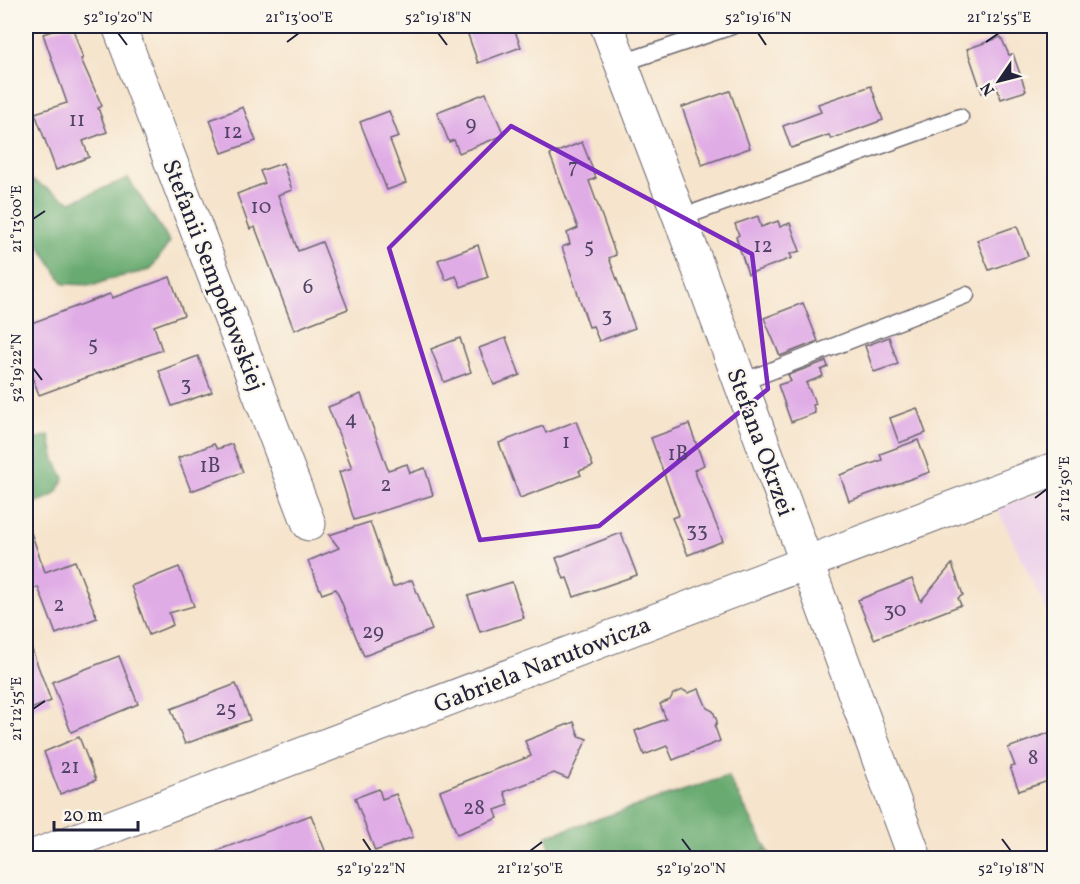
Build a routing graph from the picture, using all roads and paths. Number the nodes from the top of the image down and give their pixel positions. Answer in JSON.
{"nodes":[{"id":1,"x":119,"y":26,"type":"edge"},
{"id":2,"x":607,"y":26,"type":"edge"},
{"id":3,"x":732,"y":26,"type":"edge"},
{"id":4,"x":622,"y":63,"type":"junction"},
{"id":5,"x":960,"y":117,"type":"dead end"},
{"id":6,"x":680,"y":218,"type":"junction"},
{"id":7,"x":966,"y":295,"type":"dead end"},
{"id":8,"x":740,"y":383,"type":"junction"},
{"id":9,"x":1054,"y":469,"type":"edge"},
{"id":10,"x":309,"y":524,"type":"dead end"},
{"id":11,"x":805,"y":564,"type":"junction"},
{"id":12,"x":29,"y":858,"type":"edge"},
{"id":13,"x":915,"y":858,"type":"edge"}],
"edges":[{"from":1,"to":10,"type":"street","name":"Stefanii Sempołowskiej"},
{"from":2,"to":4,"type":"street","name":"Stefana Okrzei"},
{"from":3,"to":4,"type":"lane"},
{"from":4,"to":6,"type":"street","name":"Stefana Okrzei"},
{"from":5,"to":6,"type":"lane"},
{"from":6,"to":8,"type":"street","name":"Stefana Okrzei"},
{"from":7,"to":8,"type":"lane"},
{"from":8,"to":11,"type":"street","name":"Stefana Okrzei"},
{"from":9,"to":11,"type":"street","name":"Gabriela Narutowicza"},
{"from":11,"to":12,"type":"street","name":"Gabriela Narutowicza"},
{"from":11,"to":13,"type":"street","name":"Stefana Okrzei"}]}
